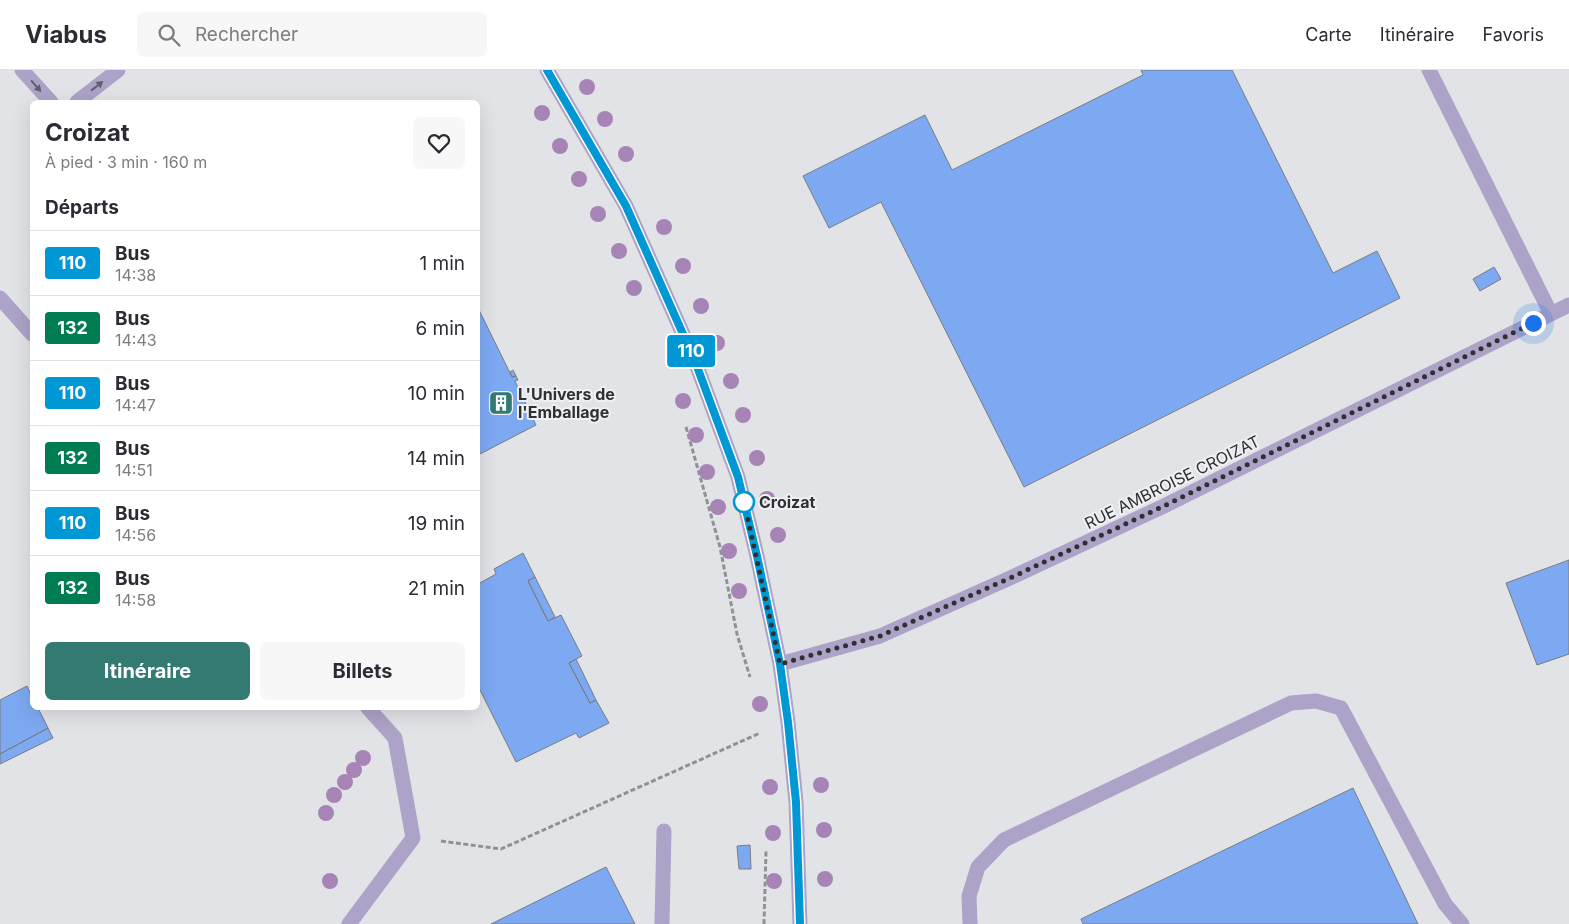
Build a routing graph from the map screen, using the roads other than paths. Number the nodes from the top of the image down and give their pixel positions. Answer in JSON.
{"nodes":[{"id":1,"x":22,"y":70,"type":"edge"},
{"id":2,"x":118,"y":70,"type":"edge"},
{"id":3,"x":547,"y":70,"type":"edge"},
{"id":4,"x":1429,"y":70,"type":"edge"},
{"id":5,"x":49,"y":100,"type":"edge"},
{"id":6,"x":79,"y":100,"type":"edge"},
{"id":7,"x":0,"y":298,"type":"edge"},
{"id":8,"x":1569,"y":305,"type":"edge"},
{"id":9,"x":1551,"y":314,"type":"junction"},
{"id":10,"x":30,"y":332,"type":"edge"},
{"id":11,"x":780,"y":664,"type":"junction"},
{"id":12,"x":370,"y":710,"type":"edge"},
{"id":13,"x":664,"y":832,"type":"dead end"},
{"id":14,"x":349,"y":924,"type":"edge"},
{"id":15,"x":662,"y":924,"type":"edge"},
{"id":16,"x":800,"y":924,"type":"edge"},
{"id":17,"x":970,"y":924,"type":"edge"},
{"id":18,"x":1462,"y":924,"type":"edge"}],
"edges":[{"from":1,"to":5,"type":"street","one_way":true},
{"from":6,"to":2,"type":"street","one_way":true},
{"from":3,"to":11,"type":"street"},
{"from":4,"to":9,"type":"street"},
{"from":7,"to":10,"type":"street"},
{"from":8,"to":9,"type":"street","name":"RUE AMBROISE CROIZAT"},
{"from":9,"to":11,"type":"street","name":"RUE AMBROISE CROIZAT"},
{"from":11,"to":16,"type":"street"},
{"from":12,"to":14,"type":"street"},
{"from":13,"to":15,"type":"street"},
{"from":17,"to":18,"type":"street"}]}
